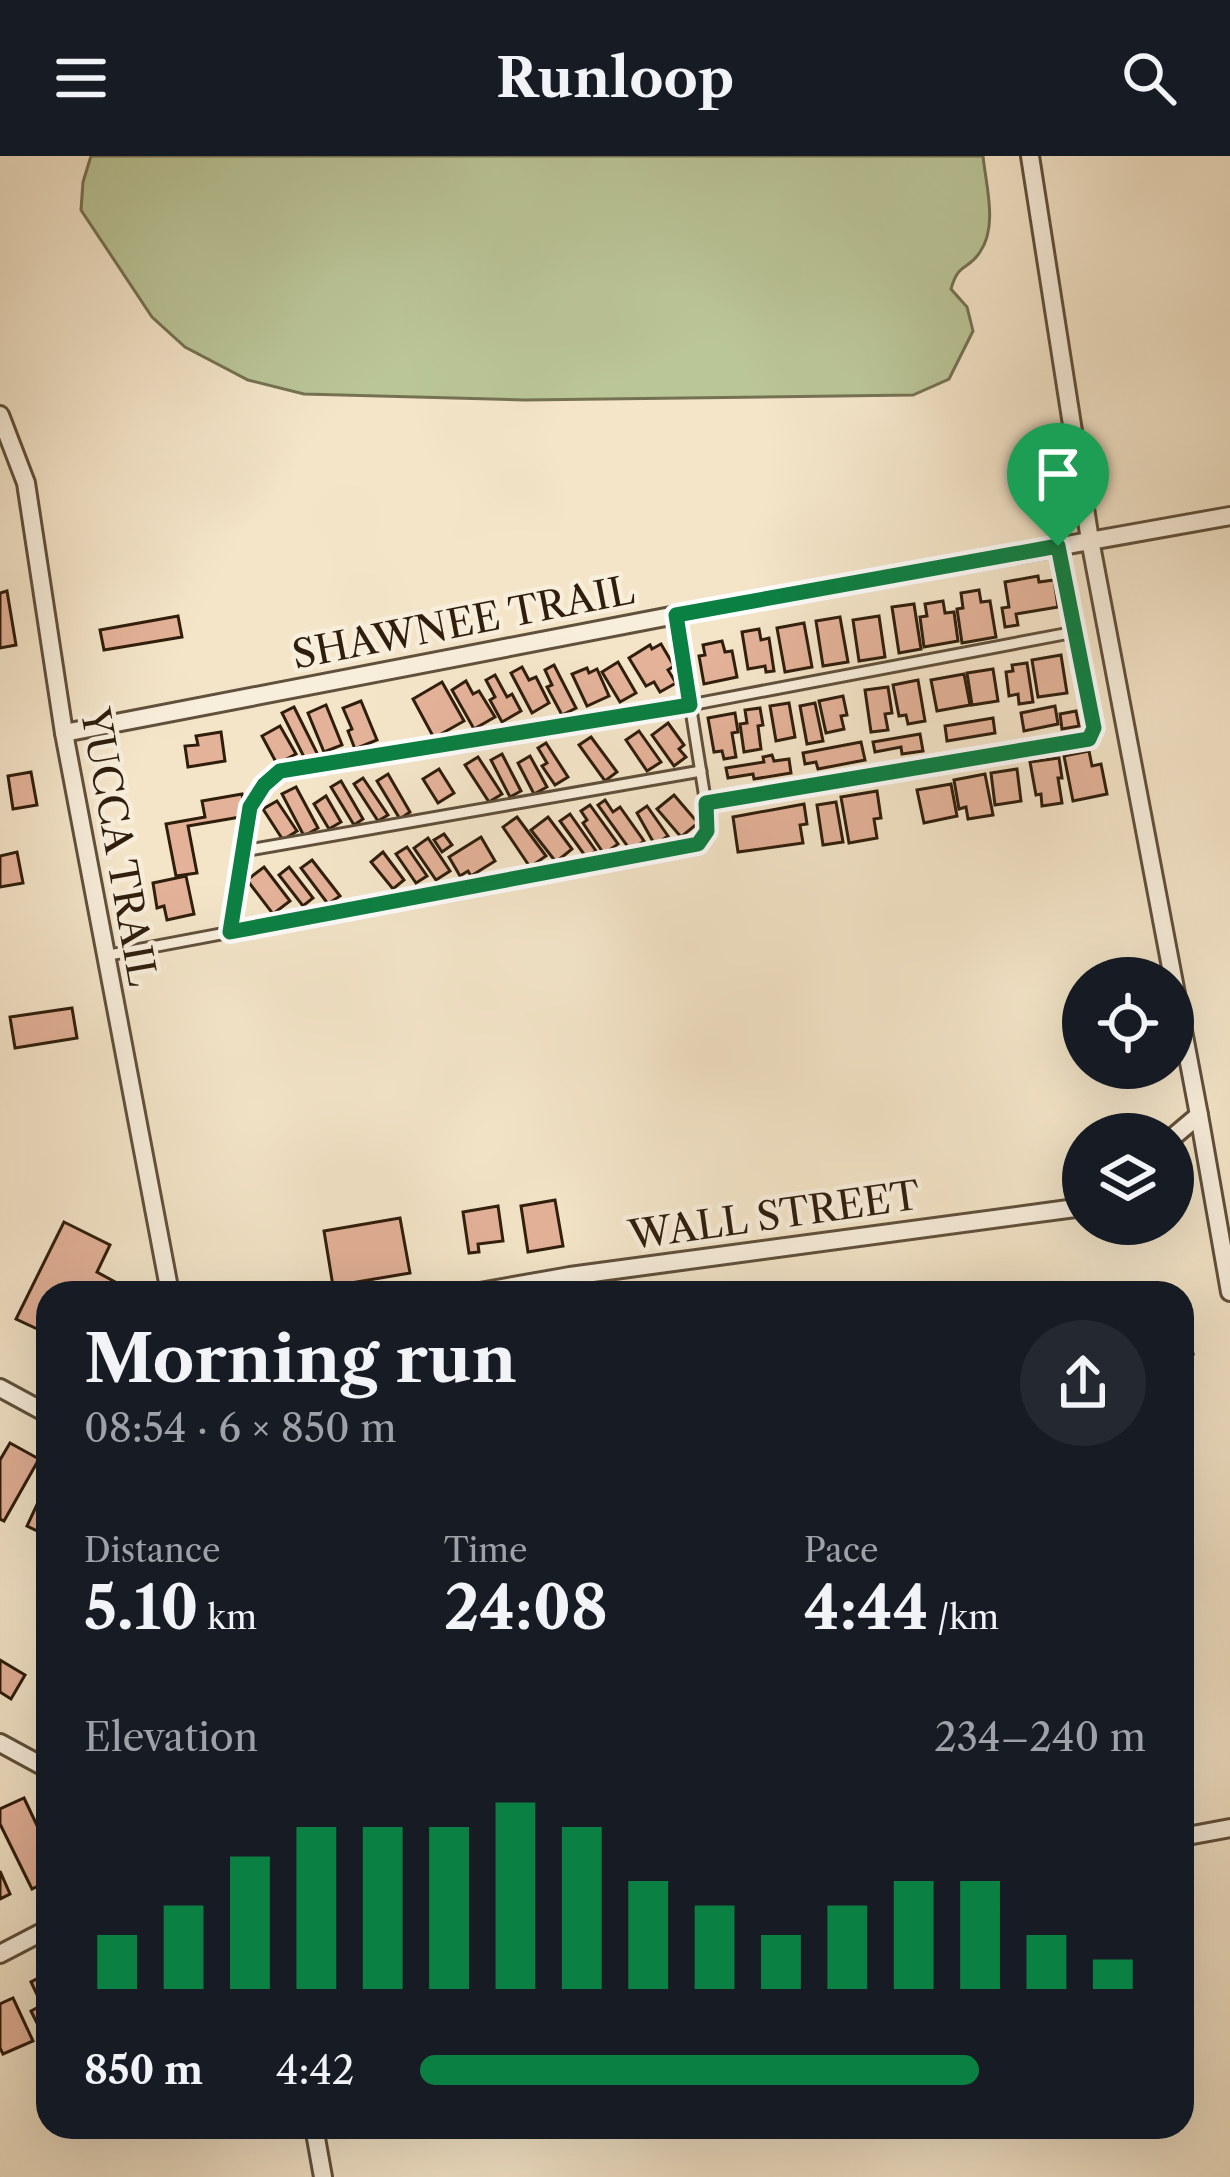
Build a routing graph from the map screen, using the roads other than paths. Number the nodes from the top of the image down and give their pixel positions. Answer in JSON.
{"nodes":[{"id":1,"x":1030,"y":156,"type":"edge"},
{"id":2,"x":0,"y":415,"type":"edge"},
{"id":3,"x":1230,"y":516,"type":"edge"},
{"id":4,"x":1090,"y":541,"type":"junction"},
{"id":5,"x":1058,"y":546,"type":"junction"},
{"id":6,"x":676,"y":615,"type":"junction"},
{"id":7,"x":1075,"y":632,"type":"junction"},
{"id":8,"x":690,"y":705,"type":"junction"},
{"id":9,"x":64,"y":733,"type":"junction"},
{"id":10,"x":701,"y":771,"type":"junction"},
{"id":11,"x":706,"y":803,"type":"junction"},
{"id":12,"x":243,"y":851,"type":"junction"},
{"id":13,"x":230,"y":932,"type":"junction"},
{"id":14,"x":104,"y":956,"type":"junction"},
{"id":15,"x":1199,"y":1115,"type":"junction"},
{"id":16,"x":1194,"y":1119,"type":"edge"},
{"id":17,"x":1062,"y":1210,"type":"edge"},
{"id":18,"x":168,"y":1281,"type":"edge"},
{"id":19,"x":542,"y":1281,"type":"edge"},
{"id":20,"x":1230,"y":1292,"type":"edge"},
{"id":21,"x":0,"y":1388,"type":"edge"},
{"id":22,"x":36,"y":1408,"type":"edge"},
{"id":23,"x":0,"y":1743,"type":"edge"},
{"id":24,"x":36,"y":1762,"type":"edge"},
{"id":25,"x":1230,"y":1828,"type":"edge"},
{"id":26,"x":1194,"y":1836,"type":"edge"},
{"id":27,"x":36,"y":1936,"type":"edge"},
{"id":28,"x":0,"y":1954,"type":"edge"},
{"id":29,"x":316,"y":2139,"type":"edge"},
{"id":30,"x":323,"y":2177,"type":"edge"}],
"edges":[{"from":1,"to":4,"type":"street"},
{"from":2,"to":9,"type":"street","name":"YUCCA TRAIL"},
{"from":3,"to":4,"type":"street","name":"SHAWNEE TRAIL"},
{"from":4,"to":5,"type":"street","name":"SHAWNEE TRAIL"},
{"from":4,"to":15,"type":"street"},
{"from":5,"to":6,"type":"street","name":"SHAWNEE TRAIL"},
{"from":5,"to":7,"type":"lane"},
{"from":6,"to":8,"type":"lane"},
{"from":6,"to":9,"type":"street","name":"SHAWNEE TRAIL"},
{"from":7,"to":8,"type":"lane"},
{"from":7,"to":11,"type":"lane"},
{"from":8,"to":10,"type":"lane"},
{"from":8,"to":12,"type":"lane"},
{"from":9,"to":14,"type":"street","name":"YUCCA TRAIL"},
{"from":10,"to":11,"type":"lane"},
{"from":10,"to":12,"type":"lane"},
{"from":11,"to":13,"type":"lane"},
{"from":12,"to":13,"type":"lane"},
{"from":13,"to":14,"type":"lane"},
{"from":14,"to":18,"type":"street","name":"YUCCA TRAIL"},
{"from":15,"to":16,"type":"street"},
{"from":15,"to":20,"type":"street"},
{"from":17,"to":19,"type":"street","name":"WALL STREET"},
{"from":21,"to":22,"type":"street"},
{"from":23,"to":24,"type":"street"},
{"from":25,"to":26,"type":"street"},
{"from":27,"to":28,"type":"street"},
{"from":29,"to":30,"type":"street"}]}
